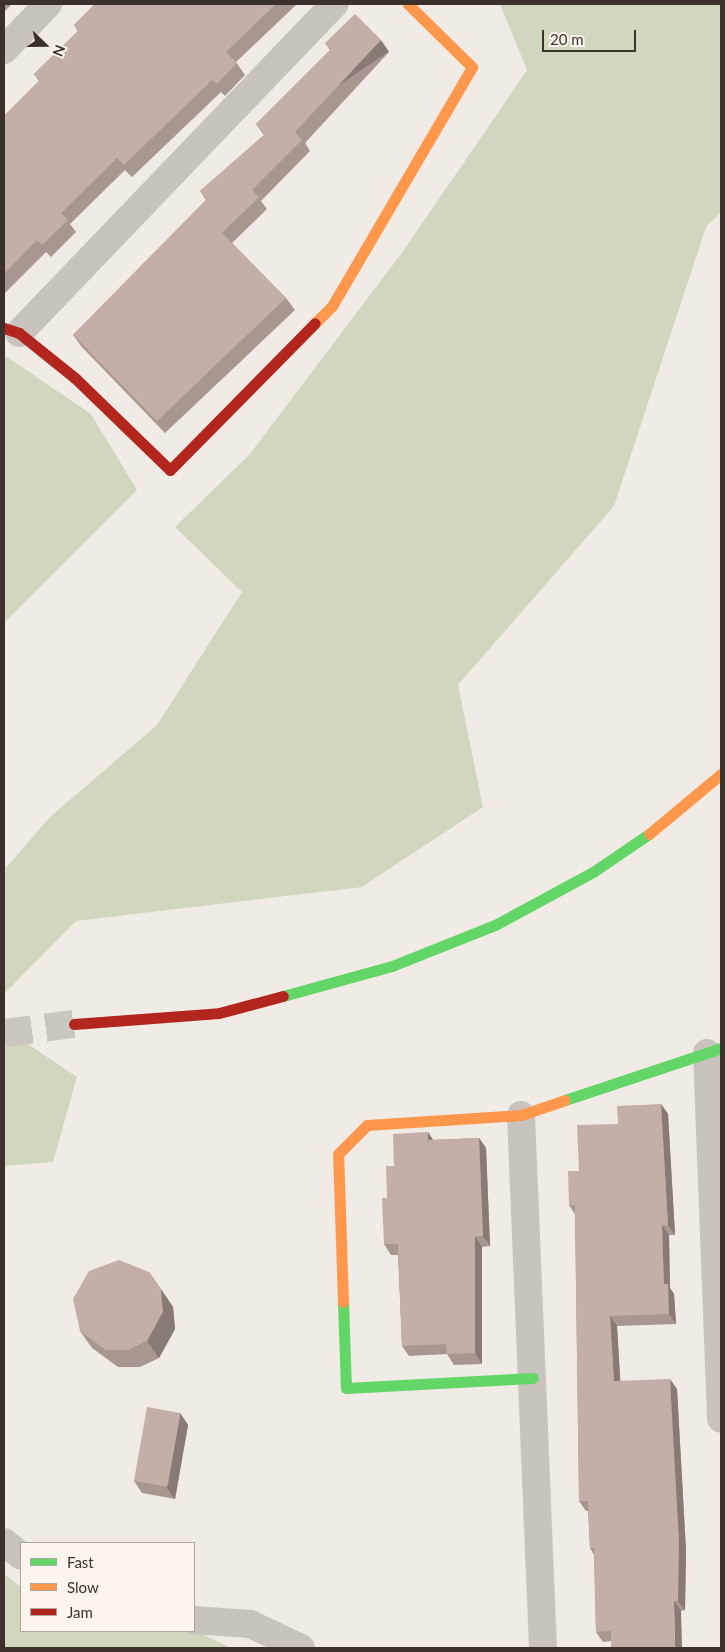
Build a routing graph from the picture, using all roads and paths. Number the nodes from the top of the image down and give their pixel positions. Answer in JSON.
{"nodes":[{"id":1,"x":48,"y":4,"type":"edge"},
{"id":2,"x":334,"y":4,"type":"edge"},
{"id":3,"x":408,"y":4,"type":"edge"},
{"id":4,"x":4,"y":50,"type":"edge"},
{"id":5,"x":11,"y":330,"type":"edge"},
{"id":6,"x":721,"y":774,"type":"edge"},
{"id":7,"x":74,"y":1024,"type":"tunnel mouth"},
{"id":8,"x":714,"y":1051,"type":"edge"},
{"id":9,"x":521,"y":1115,"type":"junction"},
{"id":10,"x":533,"y":1378,"type":"junction"},
{"id":11,"x":721,"y":1420,"type":"edge"},
{"id":12,"x":4,"y":1542,"type":"edge"},
{"id":13,"x":20,"y":1555,"type":"edge"},
{"id":14,"x":195,"y":1620,"type":"edge"},
{"id":15,"x":301,"y":1648,"type":"edge"},
{"id":16,"x":543,"y":1648,"type":"edge"}],
"edges":[{"from":1,"to":4,"type":"street"},
{"from":2,"to":5,"type":"street"},
{"from":3,"to":5,"type":"street"},
{"from":6,"to":7,"type":"street"},
{"from":8,"to":9,"type":"street"},
{"from":8,"to":11,"type":"street"},
{"from":9,"to":10,"type":"street"},
{"from":9,"to":10,"type":"street"},
{"from":10,"to":16,"type":"street"},
{"from":12,"to":13,"type":"street"},
{"from":14,"to":15,"type":"street"}]}
